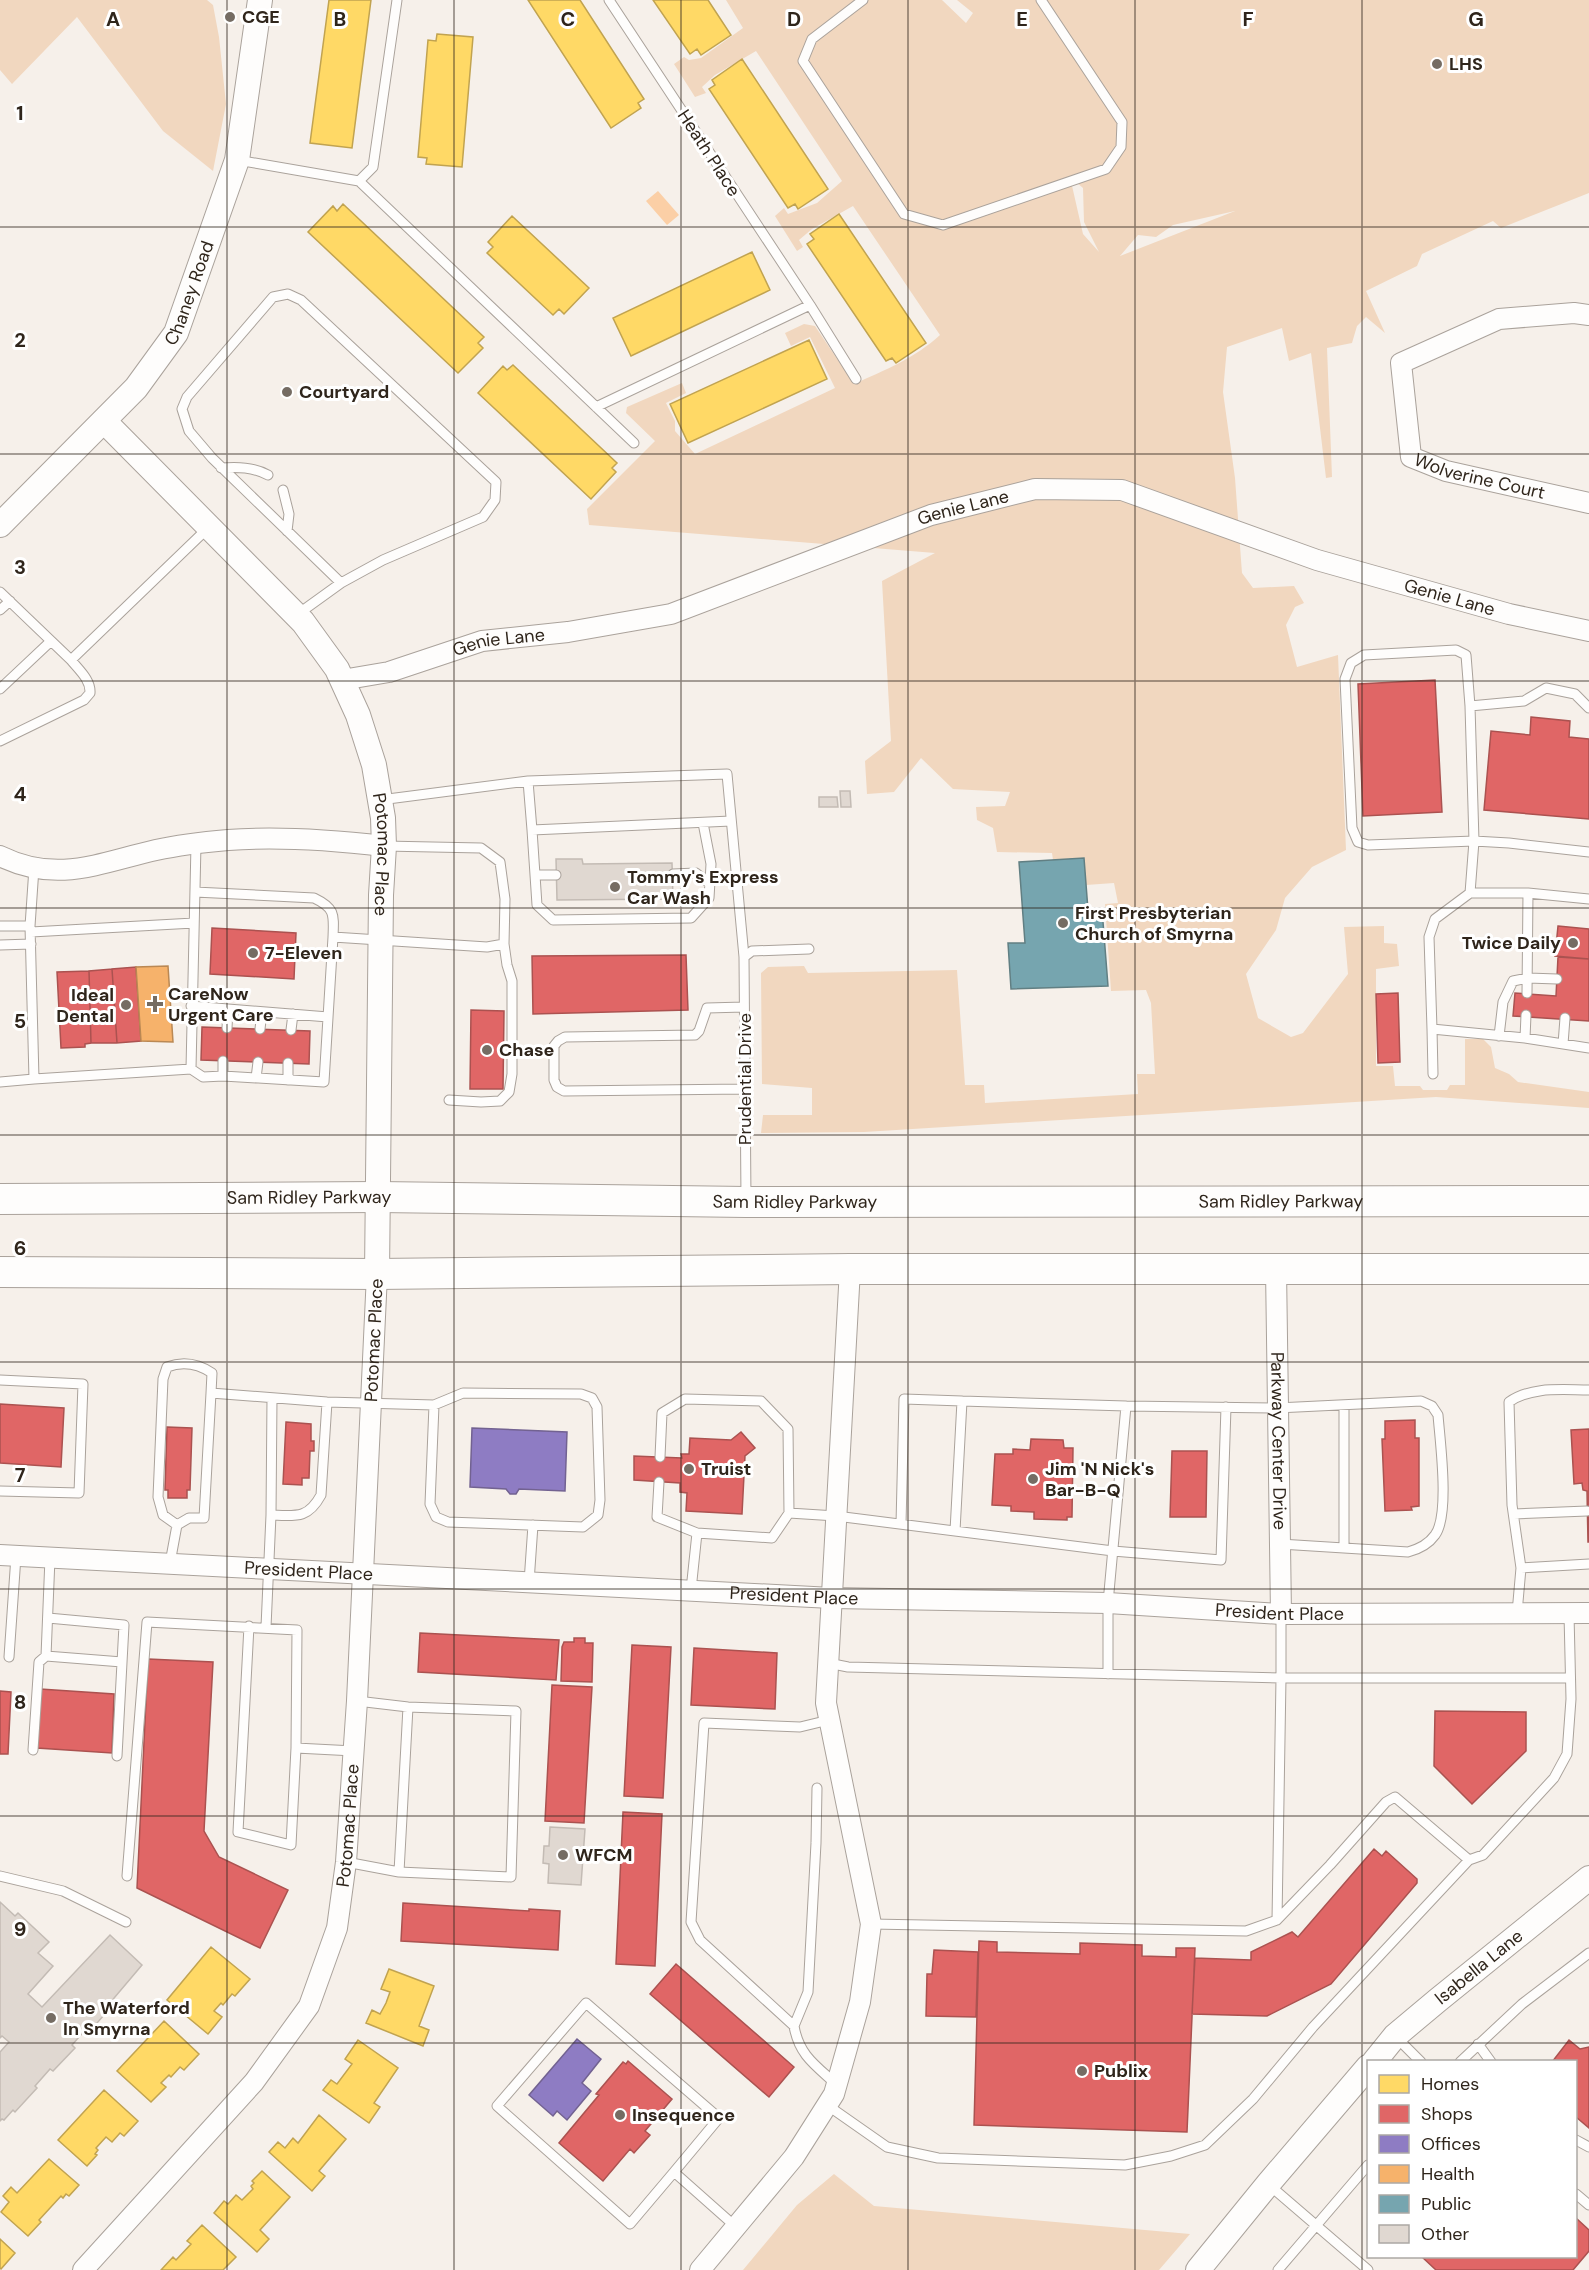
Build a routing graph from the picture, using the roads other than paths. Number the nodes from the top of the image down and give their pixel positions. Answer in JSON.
{"nodes":[{"id":1,"x":260,"y":0,"type":"edge"},
{"id":2,"x":397,"y":0,"type":"edge"},
{"id":3,"x":609,"y":0,"type":"edge"},
{"id":4,"x":863,"y":0,"type":"edge"},
{"id":5,"x":1041,"y":0,"type":"edge"},
{"id":6,"x":237,"y":160,"type":"junction"},
{"id":7,"x":359,"y":181,"type":"junction"},
{"id":8,"x":810,"y":305,"type":"junction"},
{"id":9,"x":1589,"y":315,"type":"edge"},
{"id":10,"x":856,"y":379,"type":"dead end"},
{"id":11,"x":596,"y":407,"type":"junction"},
{"id":12,"x":104,"y":421,"type":"junction"},
{"id":13,"x":633,"y":443,"type":"dead end"},
{"id":14,"x":221,"y":468,"type":"junction"},
{"id":15,"x":268,"y":475,"type":"dead end"},
{"id":16,"x":283,"y":490,"type":"dead end"},
{"id":17,"x":1589,"y":503,"type":"edge"},
{"id":18,"x":0,"y":525,"type":"edge"},
{"id":19,"x":209,"y":527,"type":"junction"},
{"id":20,"x":287,"y":531,"type":"junction"},
{"id":21,"x":341,"y":584,"type":"junction"},
{"id":22,"x":0,"y":592,"type":"edge"},
{"id":23,"x":10,"y":601,"type":"junction"},
{"id":24,"x":0,"y":610,"type":"edge"},
{"id":25,"x":296,"y":615,"type":"junction"},
{"id":26,"x":1589,"y":631,"type":"edge"},
{"id":27,"x":51,"y":641,"type":"junction"},
{"id":28,"x":71,"y":660,"type":"junction"},
{"id":29,"x":342,"y":680,"type":"junction"},
{"id":30,"x":0,"y":689,"type":"edge"},
{"id":31,"x":1470,"y":706,"type":"junction"},
{"id":32,"x":1589,"y":708,"type":"edge"},
{"id":33,"x":0,"y":741,"type":"edge"},
{"id":34,"x":528,"y":781,"type":"junction"},
{"id":35,"x":380,"y":800,"type":"junction"},
{"id":36,"x":731,"y":821,"type":"junction"},
{"id":37,"x":703,"y":823,"type":"junction"},
{"id":38,"x":532,"y":830,"type":"junction"},
{"id":39,"x":1474,"y":841,"type":"junction"},
{"id":40,"x":196,"y":844,"type":"junction"},
{"id":41,"x":384,"y":846,"type":"junction"},
{"id":42,"x":1589,"y":852,"type":"edge"},
{"id":43,"x":0,"y":856,"type":"edge"},
{"id":44,"x":34,"y":868,"type":"junction"},
{"id":45,"x":673,"y":874,"type":"dead end"},
{"id":46,"x":535,"y":875,"type":"junction"},
{"id":47,"x":556,"y":875,"type":"dead end"},
{"id":48,"x":710,"y":884,"type":"junction"},
{"id":49,"x":195,"y":892,"type":"junction"},
{"id":50,"x":1470,"y":892,"type":"junction"},
{"id":51,"x":1528,"y":893,"type":"junction"},
{"id":52,"x":1589,"y":899,"type":"edge"},
{"id":53,"x":194,"y":923,"type":"junction"},
{"id":54,"x":0,"y":926,"type":"edge"},
{"id":55,"x":31,"y":929,"type":"junction"},
{"id":56,"x":333,"y":937,"type":"junction"},
{"id":57,"x":382,"y":941,"type":"junction"},
{"id":58,"x":31,"y":944,"type":"junction"},
{"id":59,"x":504,"y":944,"type":"junction"},
{"id":60,"x":0,"y":945,"type":"edge"},
{"id":61,"x":809,"y":949,"type":"dead end"},
{"id":62,"x":744,"y":957,"type":"junction"},
{"id":63,"x":1528,"y":978,"type":"junction"},
{"id":64,"x":1557,"y":980,"type":"dead end"},
{"id":65,"x":1527,"y":993,"type":"dead end"},
{"id":66,"x":191,"y":1006,"type":"junction"},
{"id":67,"x":744,"y":1007,"type":"junction"},
{"id":68,"x":228,"y":1010,"type":"junction"},
{"id":69,"x":262,"y":1012,"type":"junction"},
{"id":70,"x":293,"y":1014,"type":"junction"},
{"id":71,"x":1526,"y":1015,"type":"dead end"},
{"id":72,"x":328,"y":1017,"type":"junction"},
{"id":73,"x":1565,"y":1018,"type":"dead end"},
{"id":74,"x":227,"y":1028,"type":"dead end"},
{"id":75,"x":260,"y":1029,"type":"dead end"},
{"id":76,"x":1432,"y":1029,"type":"junction"},
{"id":77,"x":291,"y":1030,"type":"dead end"},
{"id":78,"x":1499,"y":1036,"type":"junction"},
{"id":79,"x":1525,"y":1038,"type":"junction"},
{"id":80,"x":1563,"y":1044,"type":"junction"},
{"id":81,"x":1589,"y":1048,"type":"edge"},
{"id":82,"x":223,"y":1061,"type":"dead end"},
{"id":83,"x":258,"y":1062,"type":"dead end"},
{"id":84,"x":288,"y":1063,"type":"dead end"},
{"id":85,"x":191,"y":1069,"type":"junction"},
{"id":86,"x":1433,"y":1074,"type":"dead end"},
{"id":87,"x":223,"y":1076,"type":"junction"},
{"id":88,"x":256,"y":1078,"type":"junction"},
{"id":89,"x":34,"y":1079,"type":"junction"},
{"id":90,"x":288,"y":1080,"type":"junction"},
{"id":91,"x":0,"y":1082,"type":"edge"},
{"id":92,"x":745,"y":1089,"type":"junction"},
{"id":93,"x":448,"y":1100,"type":"dead end"},
{"id":94,"x":379,"y":1197,"type":"junction"},
{"id":95,"x":0,"y":1199,"type":"edge"},
{"id":96,"x":1589,"y":1201,"type":"edge"},
{"id":97,"x":746,"y":1202,"type":"junction"},
{"id":98,"x":850,"y":1269,"type":"junction"},
{"id":99,"x":1276,"y":1269,"type":"junction"},
{"id":100,"x":1589,"y":1269,"type":"edge"},
{"id":101,"x":0,"y":1272,"type":"edge"},
{"id":102,"x":377,"y":1274,"type":"junction"},
{"id":103,"x":0,"y":1380,"type":"edge"},
{"id":104,"x":1589,"y":1390,"type":"edge"},
{"id":105,"x":211,"y":1393,"type":"junction"},
{"id":106,"x":272,"y":1398,"type":"junction"},
{"id":107,"x":962,"y":1401,"type":"junction"},
{"id":108,"x":327,"y":1402,"type":"junction"},
{"id":109,"x":372,"y":1403,"type":"junction"},
{"id":110,"x":434,"y":1405,"type":"junction"},
{"id":111,"x":1344,"y":1405,"type":"junction"},
{"id":112,"x":1126,"y":1406,"type":"junction"},
{"id":113,"x":1226,"y":1407,"type":"junction"},
{"id":114,"x":1277,"y":1408,"type":"junction"},
{"id":115,"x":660,"y":1457,"type":"dead end"},
{"id":116,"x":659,"y":1482,"type":"dead end"},
{"id":117,"x":0,"y":1491,"type":"edge"},
{"id":118,"x":1587,"y":1511,"type":"dead end"},
{"id":119,"x":789,"y":1512,"type":"junction"},
{"id":120,"x":1514,"y":1514,"type":"junction"},
{"id":121,"x":271,"y":1515,"type":"junction"},
{"id":122,"x":836,"y":1516,"type":"junction"},
{"id":123,"x":901,"y":1524,"type":"junction"},
{"id":124,"x":177,"y":1525,"type":"junction"},
{"id":125,"x":533,"y":1525,"type":"junction"},
{"id":126,"x":955,"y":1531,"type":"junction"},
{"id":127,"x":697,"y":1533,"type":"junction"},
{"id":128,"x":1280,"y":1544,"type":"junction"},
{"id":129,"x":1344,"y":1548,"type":"junction"},
{"id":130,"x":1113,"y":1551,"type":"junction"},
{"id":131,"x":8,"y":1555,"type":"edge"},
{"id":132,"x":51,"y":1558,"type":"junction"},
{"id":133,"x":170,"y":1563,"type":"junction"},
{"id":134,"x":1589,"y":1563,"type":"edge"},
{"id":135,"x":1521,"y":1568,"type":"junction"},
{"id":136,"x":269,"y":1569,"type":"junction"},
{"id":137,"x":364,"y":1574,"type":"junction"},
{"id":138,"x":529,"y":1582,"type":"junction"},
{"id":139,"x":691,"y":1590,"type":"junction"},
{"id":140,"x":832,"y":1598,"type":"junction"},
{"id":141,"x":1108,"y":1603,"type":"junction"},
{"id":142,"x":1579,"y":1613,"type":"edge"},
{"id":143,"x":1281,"y":1614,"type":"junction"},
{"id":144,"x":1517,"y":1614,"type":"junction"},
{"id":145,"x":48,"y":1618,"type":"junction"},
{"id":146,"x":249,"y":1626,"type":"junction"},
{"id":147,"x":266,"y":1627,"type":"junction"},
{"id":148,"x":46,"y":1656,"type":"junction"},
{"id":149,"x":9,"y":1657,"type":"dead end"},
{"id":150,"x":122,"y":1662,"type":"junction"},
{"id":151,"x":828,"y":1663,"type":"junction"},
{"id":152,"x":1108,"y":1674,"type":"junction"},
{"id":153,"x":1281,"y":1678,"type":"junction"},
{"id":154,"x":1570,"y":1678,"type":"junction"},
{"id":155,"x":357,"y":1701,"type":"junction"},
{"id":156,"x":408,"y":1707,"type":"junction"},
{"id":157,"x":829,"y":1720,"type":"junction"},
{"id":158,"x":296,"y":1748,"type":"junction"},
{"id":159,"x":33,"y":1750,"type":"dead end"},
{"id":160,"x":354,"y":1751,"type":"junction"},
{"id":161,"x":117,"y":1756,"type":"dead end"},
{"id":162,"x":817,"y":1788,"type":"dead end"},
{"id":163,"x":1469,"y":1860,"type":"junction"},
{"id":164,"x":346,"y":1862,"type":"junction"},
{"id":165,"x":399,"y":1872,"type":"junction"},
{"id":166,"x":0,"y":1876,"type":"edge"},
{"id":167,"x":127,"y":1876,"type":"dead end"},
{"id":168,"x":1589,"y":1878,"type":"edge"},
{"id":169,"x":1277,"y":1920,"type":"junction"},
{"id":170,"x":126,"y":1922,"type":"dead end"},
{"id":171,"x":871,"y":1924,"type":"junction"},
{"id":172,"x":1589,"y":1953,"type":"edge"},
{"id":173,"x":794,"y":2026,"type":"junction"},
{"id":174,"x":1395,"y":2036,"type":"junction"},
{"id":175,"x":1478,"y":2044,"type":"junction"},
{"id":176,"x":1375,"y":2060,"type":"edge"},
{"id":177,"x":1420,"y":2060,"type":"edge"},
{"id":178,"x":1461,"y":2060,"type":"edge"},
{"id":179,"x":1490,"y":2060,"type":"edge"},
{"id":180,"x":1367,"y":2068,"type":"edge"},
{"id":181,"x":836,"y":2084,"type":"junction"},
{"id":182,"x":827,"y":2105,"type":"junction"},
{"id":183,"x":1367,"y":2166,"type":"edge"},
{"id":184,"x":674,"y":2172,"type":"junction"},
{"id":185,"x":1268,"y":2184,"type":"junction"},
{"id":186,"x":1577,"y":2196,"type":"edge"},
{"id":187,"x":1589,"y":2205,"type":"edge"},
{"id":188,"x":1316,"y":2226,"type":"junction"},
{"id":189,"x":736,"y":2227,"type":"junction"},
{"id":190,"x":83,"y":2270,"type":"edge"},
{"id":191,"x":700,"y":2270,"type":"edge"},
{"id":192,"x":1198,"y":2270,"type":"edge"},
{"id":193,"x":1278,"y":2270,"type":"edge"},
{"id":194,"x":1368,"y":2270,"type":"edge"}],
"edges":[{"from":1,"to":6,"type":"street","name":"Chaney Road"},
{"from":2,"to":7,"type":"lane"},
{"from":3,"to":8,"type":"lane","name":"Heath Place"},
{"from":4,"to":5,"type":"lane"},
{"from":6,"to":7,"type":"lane"},
{"from":6,"to":12,"type":"street","name":"Chaney Road"},
{"from":7,"to":11,"type":"lane"},
{"from":8,"to":10,"type":"lane","name":"Heath Place"},
{"from":8,"to":11,"type":"lane"},
{"from":9,"to":17,"type":"street","name":"Wolverine Court"},
{"from":11,"to":13,"type":"lane"},
{"from":12,"to":18,"type":"street","name":"Chaney Road"},
{"from":12,"to":19,"type":"street","name":"Potomac Place"},
{"from":14,"to":15,"type":"lane"},
{"from":14,"to":20,"type":"lane"},
{"from":14,"to":21,"type":"lane"},
{"from":16,"to":20,"type":"lane"},
{"from":19,"to":25,"type":"street","name":"Potomac Place"},
{"from":19,"to":28,"type":"lane"},
{"from":20,"to":21,"type":"lane"},
{"from":21,"to":25,"type":"lane"},
{"from":22,"to":23,"type":"lane"},
{"from":23,"to":24,"type":"lane"},
{"from":23,"to":27,"type":"lane"},
{"from":25,"to":29,"type":"street","name":"Potomac Place"},
{"from":26,"to":29,"type":"street","name":"Genie Lane"},
{"from":27,"to":28,"type":"lane"},
{"from":27,"to":30,"type":"lane"},
{"from":28,"to":33,"type":"lane"},
{"from":29,"to":35,"type":"street","name":"Potomac Place"},
{"from":31,"to":32,"type":"lane"},
{"from":31,"to":39,"type":"lane"},
{"from":31,"to":39,"type":"lane"},
{"from":34,"to":35,"type":"lane"},
{"from":34,"to":36,"type":"lane","name":"Prudential Drive"},
{"from":34,"to":38,"type":"lane"},
{"from":35,"to":41,"type":"street","name":"Potomac Place"},
{"from":36,"to":37,"type":"lane"},
{"from":36,"to":62,"type":"lane","name":"Prudential Drive"},
{"from":37,"to":38,"type":"lane"},
{"from":37,"to":48,"type":"lane"},
{"from":38,"to":46,"type":"lane"},
{"from":39,"to":42,"type":"lane"},
{"from":39,"to":50,"type":"lane"},
{"from":40,"to":41,"type":"street"},
{"from":40,"to":44,"type":"street"},
{"from":40,"to":49,"type":"lane"},
{"from":41,"to":57,"type":"street","name":"Potomac Place"},
{"from":41,"to":59,"type":"lane"},
{"from":43,"to":44,"type":"street"},
{"from":44,"to":55,"type":"lane"},
{"from":45,"to":48,"type":"lane"},
{"from":46,"to":47,"type":"lane"},
{"from":46,"to":48,"type":"lane"},
{"from":49,"to":53,"type":"lane"},
{"from":49,"to":56,"type":"lane"},
{"from":50,"to":51,"type":"lane"},
{"from":50,"to":76,"type":"lane"},
{"from":51,"to":52,"type":"lane"},
{"from":51,"to":63,"type":"lane"},
{"from":53,"to":55,"type":"lane"},
{"from":53,"to":66,"type":"lane"},
{"from":54,"to":55,"type":"lane"},
{"from":55,"to":58,"type":"lane"},
{"from":56,"to":57,"type":"lane"},
{"from":56,"to":72,"type":"lane"},
{"from":57,"to":59,"type":"lane"},
{"from":57,"to":94,"type":"street","name":"Potomac Place"},
{"from":58,"to":60,"type":"lane"},
{"from":58,"to":89,"type":"lane"},
{"from":59,"to":93,"type":"lane"},
{"from":61,"to":62,"type":"lane"},
{"from":62,"to":67,"type":"lane","name":"Prudential Drive"},
{"from":63,"to":64,"type":"lane"},
{"from":63,"to":65,"type":"lane"},
{"from":63,"to":78,"type":"lane"},
{"from":66,"to":68,"type":"lane"},
{"from":66,"to":85,"type":"lane"},
{"from":67,"to":92,"type":"lane","name":"Prudential Drive"},
{"from":67,"to":92,"type":"lane"},
{"from":68,"to":69,"type":"lane"},
{"from":68,"to":74,"type":"lane"},
{"from":69,"to":70,"type":"lane"},
{"from":69,"to":75,"type":"lane"},
{"from":70,"to":72,"type":"lane"},
{"from":70,"to":77,"type":"lane"},
{"from":71,"to":79,"type":"lane"},
{"from":72,"to":90,"type":"lane"},
{"from":73,"to":80,"type":"lane"},
{"from":76,"to":78,"type":"lane"},
{"from":76,"to":86,"type":"lane"},
{"from":78,"to":79,"type":"lane"},
{"from":79,"to":80,"type":"lane"},
{"from":80,"to":81,"type":"lane"},
{"from":82,"to":87,"type":"lane"},
{"from":83,"to":88,"type":"lane"},
{"from":84,"to":90,"type":"lane"},
{"from":85,"to":87,"type":"lane"},
{"from":85,"to":89,"type":"lane"},
{"from":87,"to":88,"type":"lane"},
{"from":88,"to":90,"type":"lane"},
{"from":89,"to":91,"type":"lane"},
{"from":92,"to":97,"type":"lane","name":"Prudential Drive"},
{"from":94,"to":95,"type":"main road","name":"Sam Ridley Parkway"},
{"from":94,"to":97,"type":"main road","name":"Sam Ridley Parkway"},
{"from":94,"to":102,"type":"street","name":"Potomac Place"},
{"from":96,"to":97,"type":"main road","name":"Sam Ridley Parkway"},
{"from":98,"to":99,"type":"main road"},
{"from":98,"to":102,"type":"main road"},
{"from":98,"to":122,"type":"street"},
{"from":99,"to":100,"type":"main road"},
{"from":99,"to":114,"type":"street","name":"Parkway Center Drive"},
{"from":101,"to":102,"type":"main road"},
{"from":102,"to":109,"type":"street","name":"Potomac Place"},
{"from":103,"to":117,"type":"lane"},
{"from":104,"to":120,"type":"lane"},
{"from":105,"to":106,"type":"lane"},
{"from":105,"to":124,"type":"lane"},
{"from":105,"to":124,"type":"lane"},
{"from":106,"to":108,"type":"lane"},
{"from":106,"to":121,"type":"lane"},
{"from":107,"to":112,"type":"lane"},
{"from":107,"to":123,"type":"lane"},
{"from":107,"to":126,"type":"lane"},
{"from":108,"to":109,"type":"lane"},
{"from":108,"to":121,"type":"lane"},
{"from":109,"to":110,"type":"lane"},
{"from":109,"to":137,"type":"street","name":"Potomac Place"},
{"from":110,"to":125,"type":"lane"},
{"from":110,"to":125,"type":"lane"},
{"from":111,"to":114,"type":"lane"},
{"from":111,"to":129,"type":"lane"},
{"from":111,"to":129,"type":"lane"},
{"from":112,"to":113,"type":"lane"},
{"from":112,"to":130,"type":"lane"},
{"from":113,"to":114,"type":"lane"},
{"from":113,"to":130,"type":"lane"},
{"from":114,"to":128,"type":"street","name":"Parkway Center Drive"},
{"from":115,"to":119,"type":"lane"},
{"from":116,"to":127,"type":"lane"},
{"from":118,"to":120,"type":"lane"},
{"from":119,"to":122,"type":"lane"},
{"from":119,"to":127,"type":"lane"},
{"from":120,"to":135,"type":"lane"},
{"from":121,"to":136,"type":"lane"},
{"from":122,"to":123,"type":"lane"},
{"from":122,"to":140,"type":"street"},
{"from":123,"to":126,"type":"lane"},
{"from":124,"to":133,"type":"lane"},
{"from":125,"to":138,"type":"lane"},
{"from":126,"to":130,"type":"lane"},
{"from":127,"to":139,"type":"lane"},
{"from":128,"to":129,"type":"lane"},
{"from":128,"to":143,"type":"street","name":"Parkway Center Drive"},
{"from":130,"to":141,"type":"lane"},
{"from":131,"to":132,"type":"street","name":"President Place"},
{"from":131,"to":149,"type":"lane"},
{"from":132,"to":133,"type":"street","name":"President Place"},
{"from":132,"to":145,"type":"lane"},
{"from":133,"to":136,"type":"street","name":"President Place"},
{"from":134,"to":135,"type":"lane"},
{"from":135,"to":144,"type":"lane"},
{"from":136,"to":137,"type":"street","name":"President Place"},
{"from":136,"to":147,"type":"lane"},
{"from":137,"to":138,"type":"street","name":"President Place"},
{"from":137,"to":155,"type":"street","name":"Potomac Place"},
{"from":138,"to":139,"type":"street","name":"President Place"},
{"from":139,"to":140,"type":"street","name":"President Place"},
{"from":140,"to":141,"type":"street","name":"President Place"},
{"from":140,"to":151,"type":"street"},
{"from":141,"to":143,"type":"street","name":"President Place"},
{"from":141,"to":152,"type":"lane"},
{"from":142,"to":144,"type":"street","name":"President Place"},
{"from":142,"to":154,"type":"lane"},
{"from":143,"to":144,"type":"street","name":"President Place"},
{"from":143,"to":153,"type":"lane"},
{"from":145,"to":148,"type":"lane"},
{"from":145,"to":150,"type":"lane"},
{"from":146,"to":147,"type":"lane"},
{"from":146,"to":158,"type":"lane"},
{"from":146,"to":167,"type":"lane"},
{"from":147,"to":158,"type":"lane"},
{"from":148,"to":150,"type":"lane"},
{"from":148,"to":159,"type":"lane"},
{"from":150,"to":161,"type":"lane"},
{"from":151,"to":152,"type":"lane"},
{"from":151,"to":157,"type":"street"},
{"from":152,"to":153,"type":"lane"},
{"from":153,"to":154,"type":"lane"},
{"from":153,"to":169,"type":"lane"},
{"from":154,"to":163,"type":"lane"},
{"from":155,"to":156,"type":"lane"},
{"from":155,"to":160,"type":"street","name":"Potomac Place"},
{"from":156,"to":165,"type":"lane"},
{"from":156,"to":165,"type":"lane"},
{"from":157,"to":171,"type":"street"},
{"from":157,"to":173,"type":"lane"},
{"from":158,"to":160,"type":"lane"},
{"from":160,"to":164,"type":"street","name":"Potomac Place"},
{"from":162,"to":173,"type":"lane"},
{"from":163,"to":169,"type":"lane"},
{"from":163,"to":182,"type":"lane"},
{"from":164,"to":165,"type":"lane"},
{"from":164,"to":190,"type":"street","name":"Potomac Place"},
{"from":166,"to":170,"type":"lane"},
{"from":168,"to":174,"type":"street","name":"Isabella Lane"},
{"from":169,"to":171,"type":"lane"},
{"from":171,"to":181,"type":"street"},
{"from":172,"to":175,"type":"lane"},
{"from":173,"to":181,"type":"lane"},
{"from":174,"to":176,"type":"street","name":"Isabella Lane"},
{"from":174,"to":177,"type":"lane"},
{"from":175,"to":178,"type":"lane"},
{"from":175,"to":179,"type":"lane"},
{"from":180,"to":185,"type":"street"},
{"from":181,"to":182,"type":"street"},
{"from":182,"to":189,"type":"street"},
{"from":183,"to":188,"type":"lane"},
{"from":184,"to":184,"type":"lane"},
{"from":184,"to":189,"type":"lane"},
{"from":185,"to":188,"type":"lane"},
{"from":185,"to":192,"type":"street"},
{"from":186,"to":187,"type":"lane"},
{"from":188,"to":193,"type":"lane"},
{"from":188,"to":194,"type":"lane"},
{"from":189,"to":191,"type":"street"}]}
